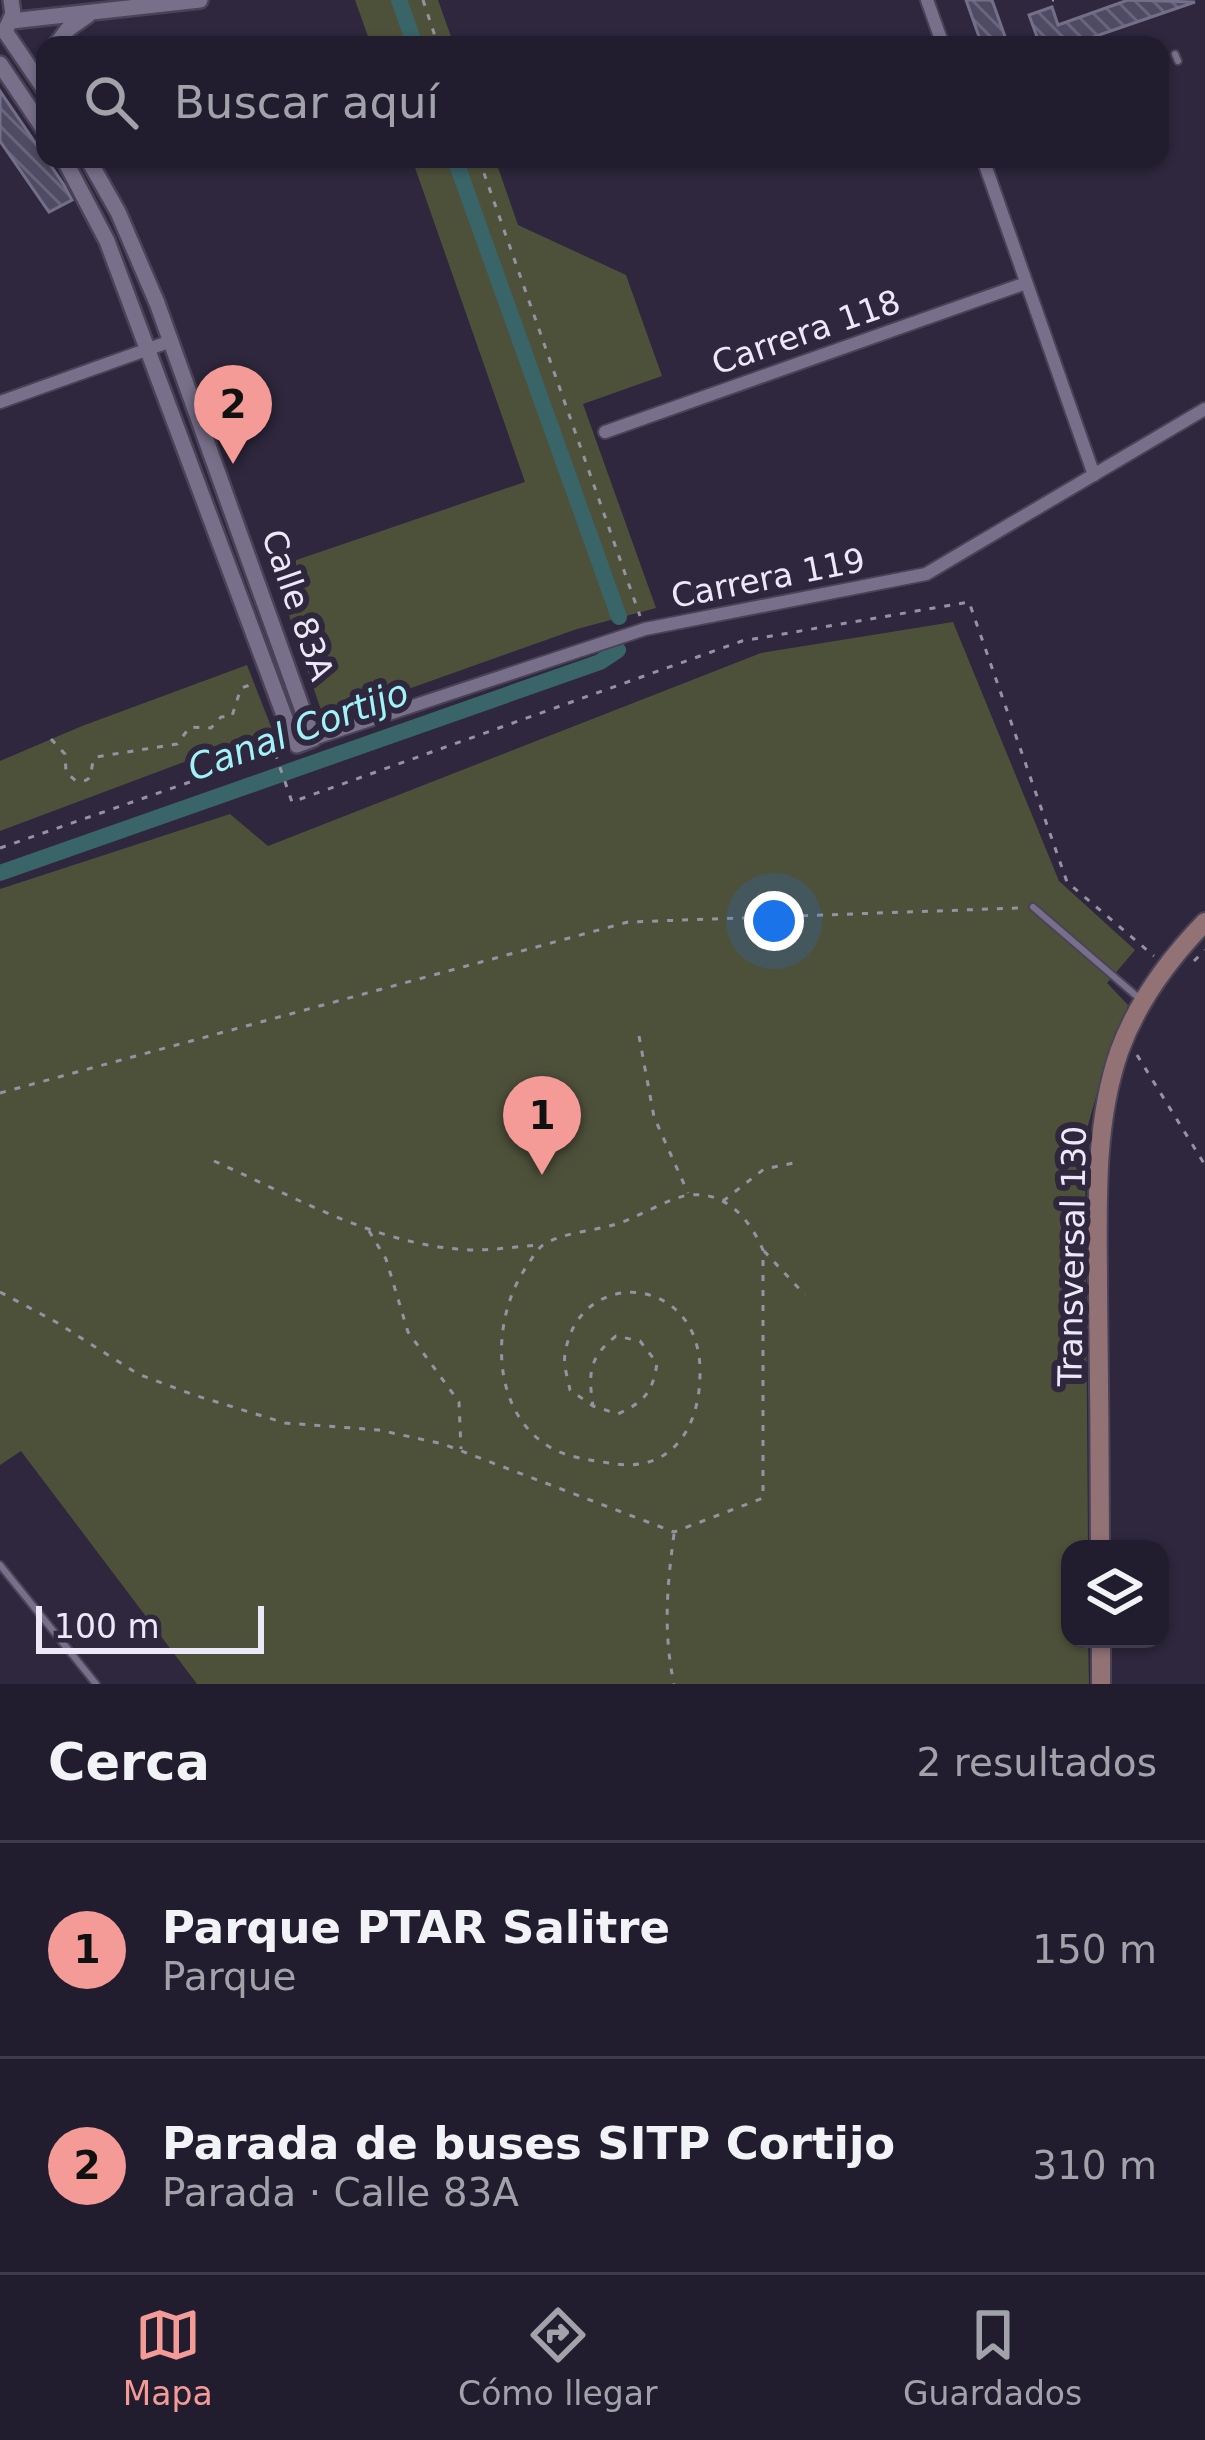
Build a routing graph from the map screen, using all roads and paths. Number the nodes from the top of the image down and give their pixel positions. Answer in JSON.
{"nodes":[{"id":1,"x":11,"y":0,"type":"edge"},
{"id":2,"x":200,"y":0,"type":"edge"},
{"id":3,"x":423,"y":0,"type":"edge"},
{"id":4,"x":927,"y":0,"type":"edge"},
{"id":5,"x":91,"y":13,"type":"junction"},
{"id":6,"x":5,"y":28,"type":"edge"},
{"id":7,"x":63,"y":36,"type":"edge"},
{"id":8,"x":436,"y":36,"type":"edge"},
{"id":9,"x":940,"y":36,"type":"edge"},
{"id":10,"x":0,"y":64,"type":"edge"},
{"id":11,"x":36,"y":76,"type":"edge"},
{"id":12,"x":36,"y":118,"type":"edge"},
{"id":13,"x":69,"y":168,"type":"edge"},
{"id":14,"x":93,"y":168,"type":"edge"},
{"id":15,"x":482,"y":168,"type":"edge"},
{"id":16,"x":986,"y":168,"type":"edge"},
{"id":17,"x":1026,"y":283,"type":"junction"},
{"id":18,"x":171,"y":341,"type":"junction"},
{"id":19,"x":149,"y":348,"type":"junction"},
{"id":20,"x":0,"y":402,"type":"edge"},
{"id":21,"x":1205,"y":409,"type":"edge"},
{"id":22,"x":605,"y":432,"type":"dead end"},
{"id":23,"x":1094,"y":476,"type":"junction"},
{"id":24,"x":645,"y":629,"type":"junction"},
{"id":25,"x":270,"y":679,"type":"junction"},
{"id":26,"x":51,"y":739,"type":"dead end"},
{"id":27,"x":313,"y":739,"type":"junction"},
{"id":28,"x":0,"y":848,"type":"edge"},
{"id":29,"x":1033,"y":908,"type":"joint"},
{"id":30,"x":1205,"y":922,"type":"edge"},
{"id":31,"x":1205,"y":950,"type":"edge"},
{"id":32,"x":1192,"y":963,"type":"dead end"},
{"id":33,"x":1166,"y":966,"type":"junction"},
{"id":34,"x":1142,"y":1001,"type":"junction"},
{"id":35,"x":639,"y":1036,"type":"dead end"},
{"id":36,"x":1143,"y":1039,"type":"dead end"},
{"id":37,"x":1137,"y":1055,"type":"junction"},
{"id":38,"x":1133,"y":1067,"type":"dead end"},
{"id":39,"x":0,"y":1093,"type":"edge"},
{"id":40,"x":214,"y":1160,"type":"dead end"},
{"id":41,"x":799,"y":1162,"type":"dead end"},
{"id":42,"x":1205,"y":1165,"type":"edge"},
{"id":43,"x":689,"y":1195,"type":"junction"},
{"id":44,"x":723,"y":1201,"type":"junction"},
{"id":45,"x":369,"y":1230,"type":"junction"},
{"id":46,"x":542,"y":1245,"type":"junction"},
{"id":47,"x":763,"y":1250,"type":"junction"},
{"id":48,"x":0,"y":1292,"type":"edge"},
{"id":49,"x":805,"y":1295,"type":"dead end"},
{"id":50,"x":592,"y":1406,"type":"junction"},
{"id":51,"x":461,"y":1450,"type":"junction"},
{"id":52,"x":674,"y":1532,"type":"junction"},
{"id":53,"x":1100,"y":1540,"type":"edge"},
{"id":54,"x":0,"y":1565,"type":"edge"},
{"id":55,"x":1101,"y":1648,"type":"edge"},
{"id":56,"x":95,"y":1684,"type":"edge"},
{"id":57,"x":674,"y":1684,"type":"edge"},
{"id":58,"x":1101,"y":1684,"type":"edge"}],
"edges":[{"from":1,"to":6,"type":"street"},
{"from":2,"to":5,"type":"street"},
{"from":3,"to":8,"type":"path"},
{"from":4,"to":9,"type":"street"},
{"from":5,"to":6,"type":"street"},
{"from":5,"to":7,"type":"street"},
{"from":6,"to":11,"type":"street"},
{"from":10,"to":12,"type":"street"},
{"from":13,"to":19,"type":"street","name":"Calle 83A"},
{"from":14,"to":18,"type":"street","name":"Calle 83A"},
{"from":15,"to":24,"type":"path"},
{"from":16,"to":17,"type":"street"},
{"from":17,"to":22,"type":"street","name":"Carrera 118"},
{"from":17,"to":23,"type":"street"},
{"from":18,"to":19,"type":"street"},
{"from":18,"to":27,"type":"street","name":"Calle 83A"},
{"from":19,"to":20,"type":"street"},
{"from":19,"to":25,"type":"street","name":"Calle 83A"},
{"from":21,"to":23,"type":"street","name":"Carrera 119"},
{"from":23,"to":24,"type":"street","name":"Carrera 119"},
{"from":24,"to":27,"type":"street","name":"Carrera 119"},
{"from":25,"to":26,"type":"path"},
{"from":25,"to":27,"type":"street","name":"Calle 83A"},
{"from":28,"to":33,"type":"path"},
{"from":29,"to":34,"type":"lane"},
{"from":29,"to":39,"type":"path"},
{"from":30,"to":33,"type":"main road","name":"Transversal 130"},
{"from":31,"to":32,"type":"path"},
{"from":33,"to":34,"type":"main road","name":"Transversal 130"},
{"from":34,"to":53,"type":"main road","name":"Transversal 130"},
{"from":35,"to":43,"type":"path"},
{"from":36,"to":37,"type":"path"},
{"from":37,"to":38,"type":"path"},
{"from":37,"to":42,"type":"path"},
{"from":40,"to":45,"type":"path"},
{"from":41,"to":44,"type":"path"},
{"from":43,"to":44,"type":"path"},
{"from":43,"to":46,"type":"path"},
{"from":44,"to":47,"type":"path"},
{"from":45,"to":46,"type":"path"},
{"from":45,"to":51,"type":"path"},
{"from":46,"to":50,"type":"path"},
{"from":47,"to":49,"type":"path"},
{"from":47,"to":52,"type":"path"},
{"from":48,"to":51,"type":"path"},
{"from":50,"to":50,"type":"path"},
{"from":51,"to":52,"type":"path"},
{"from":52,"to":57,"type":"path"},
{"from":54,"to":56,"type":"lane"},
{"from":55,"to":58,"type":"main road"}]}
